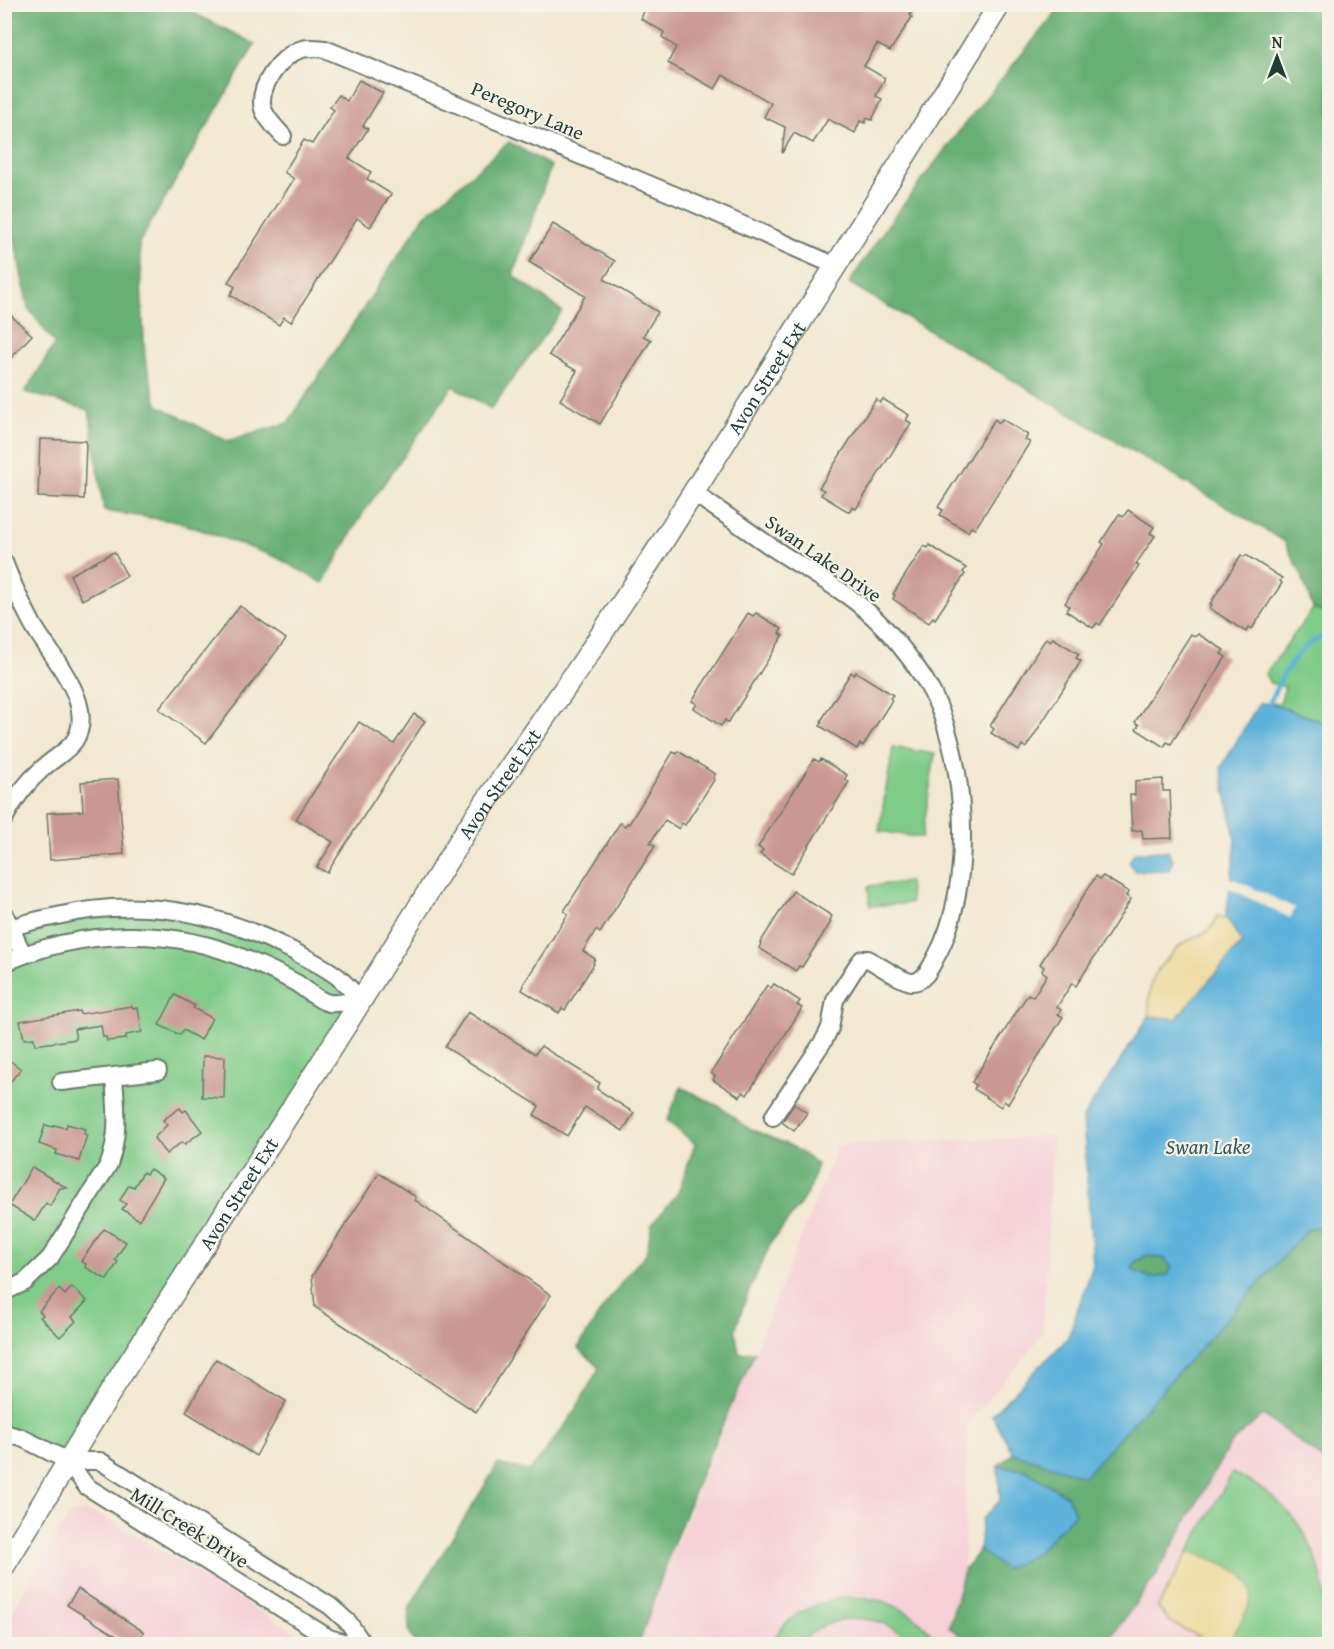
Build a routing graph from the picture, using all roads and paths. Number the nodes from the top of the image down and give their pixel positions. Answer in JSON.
{"nodes":[{"id":1,"x":1000,"y":4,"type":"edge"},
{"id":2,"x":283,"y":136,"type":"dead end"},
{"id":3,"x":836,"y":266,"type":"junction"},
{"id":4,"x":693,"y":493,"type":"junction"},
{"id":5,"x":4,"y":562,"type":"edge"},
{"id":6,"x":4,"y":819,"type":"edge"},
{"id":7,"x":6,"y":924,"type":"edge"},
{"id":8,"x":23,"y":954,"type":"junction"},
{"id":9,"x":4,"y":963,"type":"edge"},
{"id":10,"x":361,"y":1000,"type":"junction"},
{"id":11,"x":158,"y":1071,"type":"dead end"},
{"id":12,"x":114,"y":1077,"type":"junction"},
{"id":13,"x":61,"y":1082,"type":"dead end"},
{"id":14,"x":773,"y":1117,"type":"dead end"},
{"id":15,"x":4,"y":1292,"type":"edge"},
{"id":16,"x":4,"y":1433,"type":"edge"},
{"id":17,"x":68,"y":1461,"type":"junction"},
{"id":18,"x":4,"y":1566,"type":"edge"},
{"id":19,"x":363,"y":1644,"type":"edge"}],
"edges":[{"from":1,"to":3,"type":"main road","name":"Avon Street Ext"},
{"from":2,"to":3,"type":"street","name":"Peregory Lane"},
{"from":3,"to":4,"type":"main road","name":"Avon Street Ext"},
{"from":4,"to":10,"type":"main road","name":"Avon Street Ext"},
{"from":4,"to":14,"type":"street","name":"Swan Lake Drive"},
{"from":5,"to":6,"type":"street"},
{"from":7,"to":8,"type":"street"},
{"from":7,"to":10,"type":"street"},
{"from":8,"to":9,"type":"street"},
{"from":8,"to":10,"type":"street"},
{"from":10,"to":17,"type":"main road","name":"Avon Street Ext"},
{"from":11,"to":12,"type":"street"},
{"from":12,"to":13,"type":"street"},
{"from":12,"to":15,"type":"street"},
{"from":16,"to":17,"type":"street","name":"Mill Creek Drive"},
{"from":17,"to":18,"type":"main road","name":"Avon Street Ext"},
{"from":17,"to":19,"type":"street","name":"Mill Creek Drive"},
{"from":17,"to":19,"type":"street"}]}
